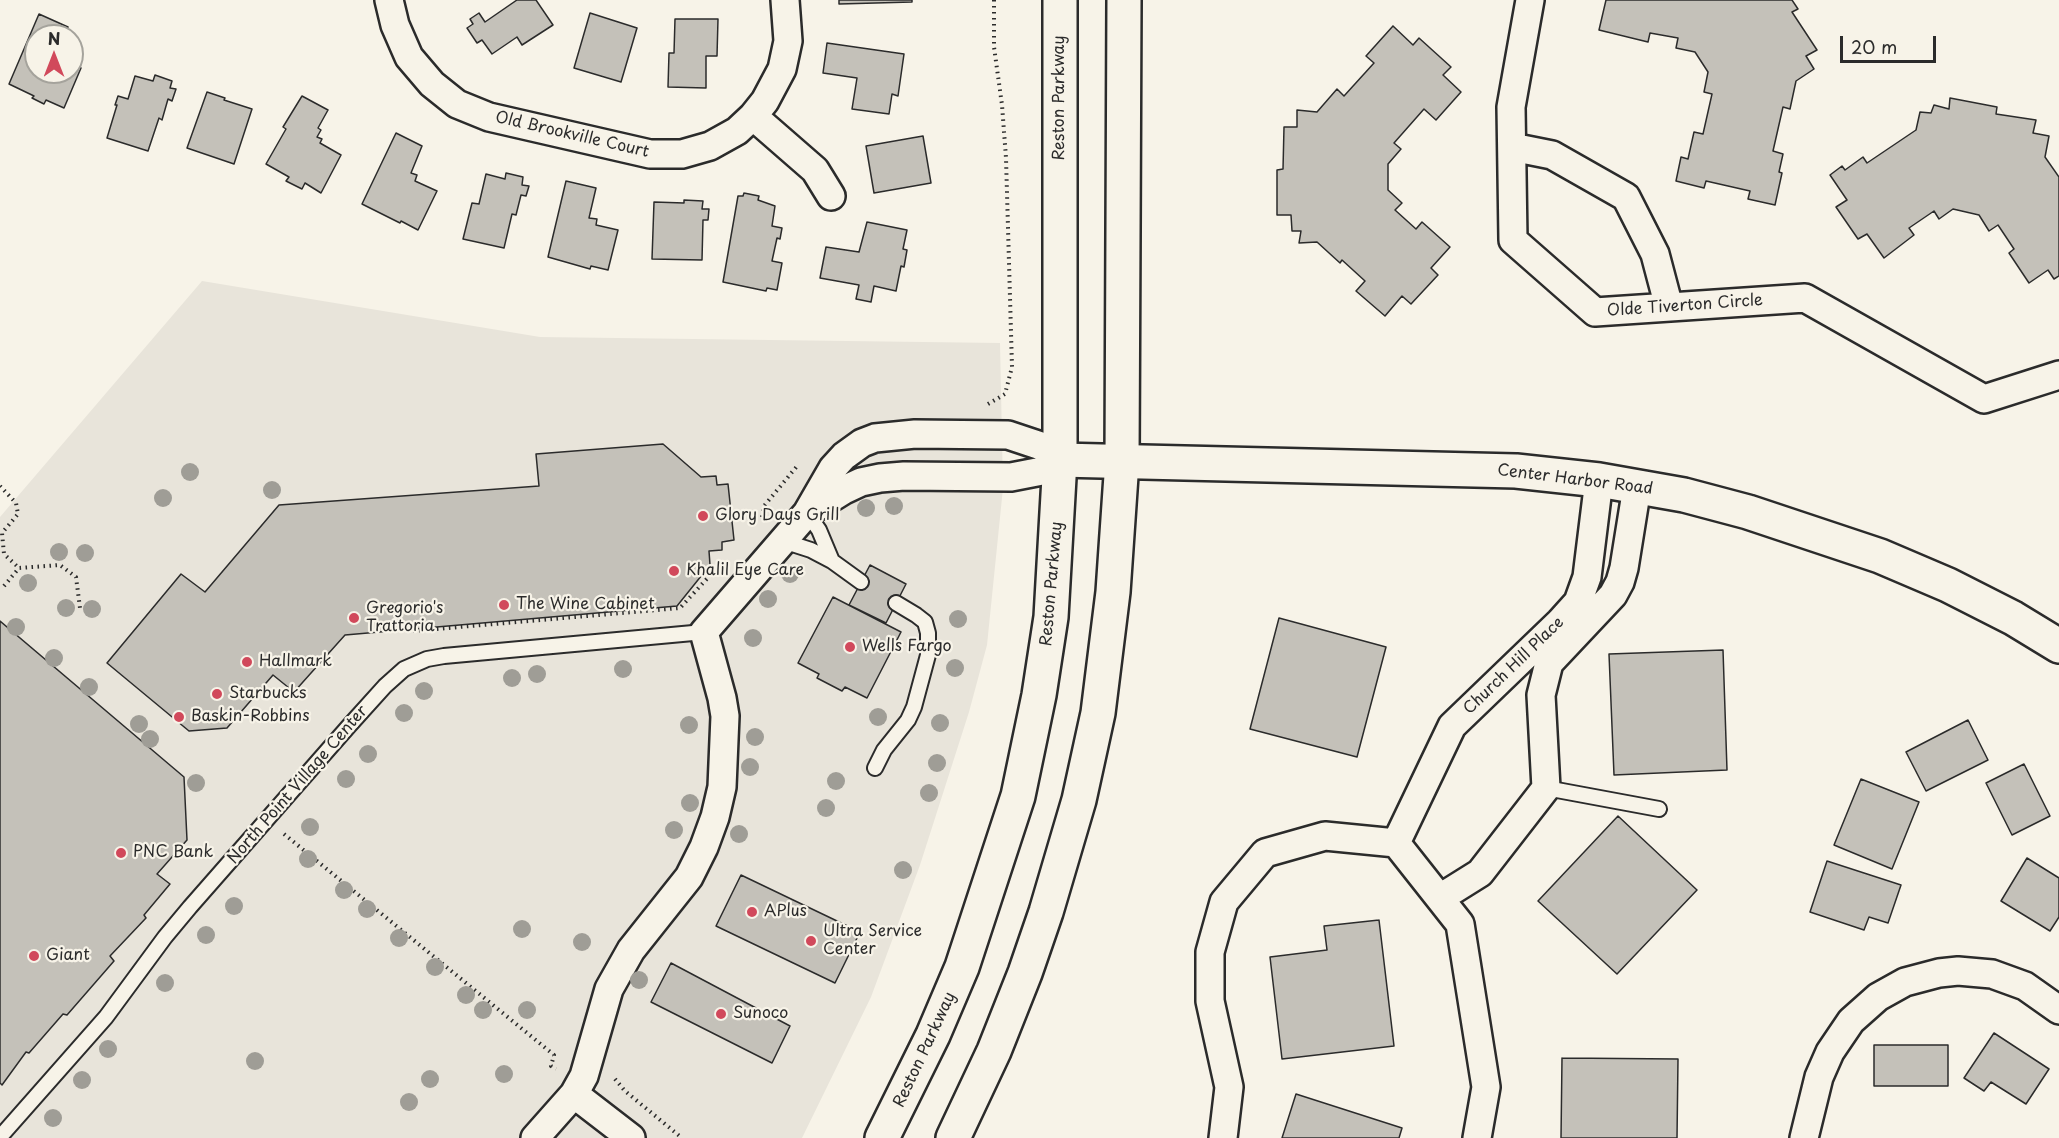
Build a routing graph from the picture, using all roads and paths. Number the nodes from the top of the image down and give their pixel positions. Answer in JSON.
{"nodes":[{"id":1,"x":389,"y":0,"type":"edge"},
{"id":2,"x":784,"y":0,"type":"edge"},
{"id":3,"x":994,"y":0,"type":"edge"},
{"id":4,"x":1060,"y":0,"type":"edge"},
{"id":5,"x":1124,"y":0,"type":"edge"},
{"id":6,"x":1530,"y":0,"type":"edge"},
{"id":7,"x":753,"y":116,"type":"junction"},
{"id":8,"x":1512,"y":147,"type":"junction"},
{"id":9,"x":831,"y":196,"type":"dead end"},
{"id":10,"x":1669,"y":307,"type":"junction"},
{"id":11,"x":2059,"y":375,"type":"edge"},
{"id":12,"x":1005,"y":394,"type":"dead end"},
{"id":13,"x":1060,"y":460,"type":"junction"},
{"id":14,"x":1122,"y":461,"type":"junction"},
{"id":15,"x":1599,"y":480,"type":"junction"},
{"id":16,"x":0,"y":486,"type":"edge"},
{"id":17,"x":1637,"y":487,"type":"junction"},
{"id":18,"x":764,"y":506,"type":"dead end"},
{"id":19,"x":807,"y":513,"type":"junction"},
{"id":20,"x":755,"y":525,"type":"dead end"},
{"id":21,"x":783,"y":541,"type":"junction"},
{"id":22,"x":832,"y":561,"type":"junction"},
{"id":23,"x":718,"y":567,"type":"dead end"},
{"id":24,"x":19,"y":568,"type":"junction"},
{"id":25,"x":861,"y":582,"type":"dead end"},
{"id":26,"x":4,"y":586,"type":"dead end"},
{"id":27,"x":896,"y":603,"type":"dead end"},
{"id":28,"x":80,"y":608,"type":"dead end"},
{"id":29,"x":412,"y":631,"type":"dead end"},
{"id":30,"x":704,"y":632,"type":"junction"},
{"id":31,"x":2059,"y":646,"type":"edge"},
{"id":32,"x":875,"y":768,"type":"dead end"},
{"id":33,"x":1546,"y":788,"type":"junction"},
{"id":34,"x":1659,"y":809,"type":"dead end"},
{"id":35,"x":267,"y":820,"type":"junction"},
{"id":36,"x":1396,"y":843,"type":"junction"},
{"id":37,"x":1440,"y":898,"type":"junction"},
{"id":38,"x":2059,"y":1010,"type":"edge"},
{"id":39,"x":579,"y":1085,"type":"junction"},
{"id":40,"x":542,"y":1136,"type":"edge"},
{"id":41,"x":0,"y":1137,"type":"edge"},
{"id":42,"x":631,"y":1138,"type":"edge"},
{"id":43,"x":682,"y":1138,"type":"edge"},
{"id":44,"x":882,"y":1138,"type":"edge"},
{"id":45,"x":953,"y":1138,"type":"edge"},
{"id":46,"x":1223,"y":1138,"type":"edge"},
{"id":47,"x":1476,"y":1138,"type":"edge"},
{"id":48,"x":1804,"y":1138,"type":"edge"}],
"edges":[{"from":1,"to":7,"type":"street","name":"Old Brookville Court"},
{"from":2,"to":7,"type":"street","name":"Old Brookville Court"},
{"from":3,"to":12,"type":"path"},
{"from":4,"to":13,"type":"main road","name":"Reston Parkway"},
{"from":5,"to":14,"type":"main road"},
{"from":6,"to":8,"type":"street","name":"Olde Tiverton Circle"},
{"from":7,"to":9,"type":"street"},
{"from":8,"to":10,"type":"street"},
{"from":8,"to":10,"type":"street","name":"Olde Tiverton Circle"},
{"from":10,"to":11,"type":"street","name":"Olde Tiverton Circle"},
{"from":13,"to":14,"type":"main road","name":"Center Harbor Road"},
{"from":13,"to":19,"type":"street"},
{"from":13,"to":19,"type":"street"},
{"from":13,"to":44,"type":"main road","name":"Reston Parkway"},
{"from":14,"to":15,"type":"main road","name":"Center Harbor Road"},
{"from":14,"to":45,"type":"main road"},
{"from":15,"to":17,"type":"main road","name":"Center Harbor Road"},
{"from":15,"to":36,"type":"street","name":"Church Hill Place"},
{"from":16,"to":24,"type":"path"},
{"from":17,"to":31,"type":"main road","name":"Center Harbor Road"},
{"from":17,"to":33,"type":"street","name":"Church Hill Place"},
{"from":18,"to":20,"type":"path"},
{"from":19,"to":21,"type":"street"},
{"from":19,"to":22,"type":"lane"},
{"from":21,"to":22,"type":"lane"},
{"from":21,"to":30,"type":"street"},
{"from":22,"to":25,"type":"lane"},
{"from":23,"to":29,"type":"path"},
{"from":24,"to":26,"type":"path"},
{"from":24,"to":28,"type":"path"},
{"from":27,"to":32,"type":"lane"},
{"from":30,"to":35,"type":"lane","name":"North Point Village Center"},
{"from":30,"to":39,"type":"street"},
{"from":33,"to":34,"type":"lane"},
{"from":33,"to":37,"type":"street"},
{"from":35,"to":39,"type":"path"},
{"from":35,"to":41,"type":"lane","name":"North Point Village Center"},
{"from":36,"to":37,"type":"street"},
{"from":36,"to":46,"type":"street"},
{"from":37,"to":47,"type":"street"},
{"from":38,"to":48,"type":"street"},
{"from":39,"to":40,"type":"street"},
{"from":39,"to":42,"type":"street"},
{"from":39,"to":43,"type":"path"}]}
